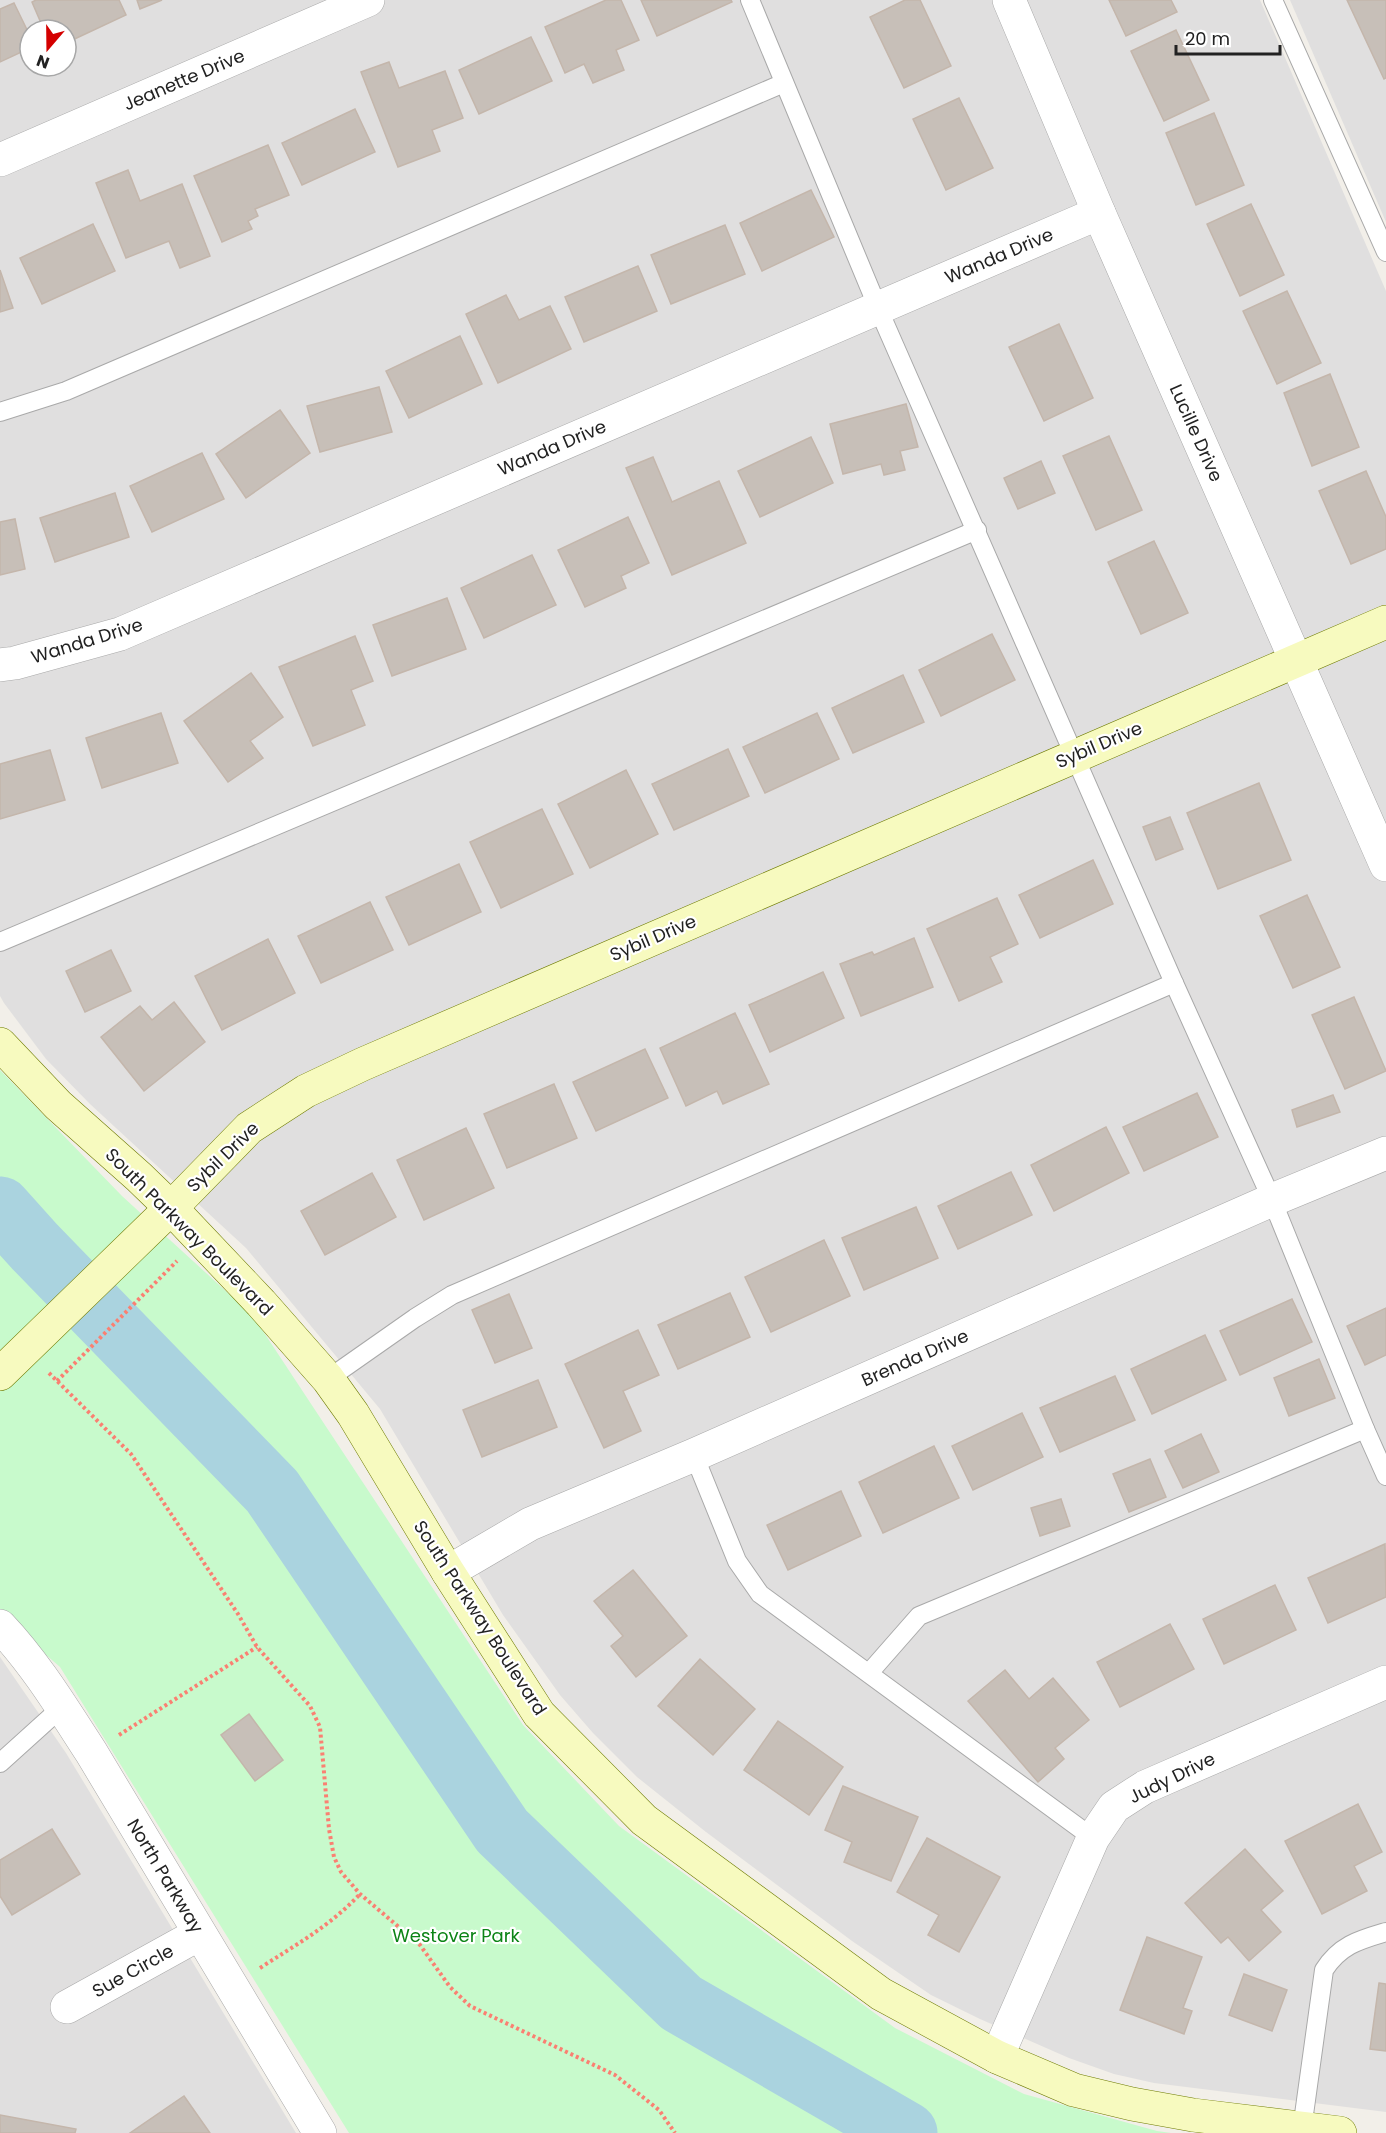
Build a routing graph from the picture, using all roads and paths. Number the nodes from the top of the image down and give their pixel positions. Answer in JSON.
{"nodes":[{"id":1,"x":368,"y":0,"type":"edge"},
{"id":2,"x":750,"y":0,"type":"edge"},
{"id":3,"x":1009,"y":0,"type":"edge"},
{"id":4,"x":1273,"y":0,"type":"edge"},
{"id":5,"x":784,"y":83,"type":"junction"},
{"id":6,"x":0,"y":160,"type":"edge"},
{"id":7,"x":1099,"y":213,"type":"junction"},
{"id":8,"x":1386,"y":252,"type":"edge"},
{"id":9,"x":878,"y":308,"type":"junction"},
{"id":10,"x":0,"y":412,"type":"edge"},
{"id":11,"x":977,"y":530,"type":"junction"},
{"id":12,"x":1386,"y":622,"type":"edge"},
{"id":13,"x":1296,"y":660,"type":"junction"},
{"id":14,"x":0,"y":665,"type":"edge"},
{"id":15,"x":1075,"y":756,"type":"junction"},
{"id":16,"x":1386,"y":865,"type":"edge"},
{"id":17,"x":0,"y":942,"type":"edge"},
{"id":18,"x":1174,"y":983,"type":"junction"},
{"id":19,"x":0,"y":1044,"type":"edge"},
{"id":20,"x":1386,"y":1153,"type":"edge"},
{"id":21,"x":1272,"y":1200,"type":"junction"},
{"id":22,"x":171,"y":1208,"type":"junction"},
{"id":23,"x":172,"y":1266,"type":"dead end"},
{"id":24,"x":27,"y":1346,"type":"junction"},
{"id":25,"x":0,"y":1374,"type":"edge"},
{"id":26,"x":328,"y":1379,"type":"junction"},
{"id":27,"x":57,"y":1381,"type":"junction"},
{"id":28,"x":1365,"y":1429,"type":"junction"},
{"id":29,"x":694,"y":1455,"type":"junction"},
{"id":30,"x":1386,"y":1476,"type":"edge"},
{"id":31,"x":448,"y":1572,"type":"junction"},
{"id":32,"x":0,"y":1626,"type":"edge"},
{"id":33,"x":257,"y":1647,"type":"junction"},
{"id":34,"x":868,"y":1672,"type":"junction"},
{"id":35,"x":1386,"y":1682,"type":"edge"},
{"id":36,"x":62,"y":1707,"type":"junction"},
{"id":37,"x":141,"y":1720,"type":"dead end"},
{"id":38,"x":0,"y":1763,"type":"edge"},
{"id":39,"x":1093,"y":1838,"type":"junction"},
{"id":40,"x":360,"y":1894,"type":"junction"},
{"id":41,"x":1386,"y":1932,"type":"edge"},
{"id":42,"x":200,"y":1934,"type":"junction"},
{"id":43,"x":282,"y":1954,"type":"dead end"},
{"id":44,"x":67,"y":2007,"type":"dead end"},
{"id":45,"x":997,"y":2057,"type":"junction"},
{"id":46,"x":1302,"y":2129,"type":"junction"},
{"id":47,"x":320,"y":2133,"type":"edge"},
{"id":48,"x":675,"y":2133,"type":"edge"},
{"id":49,"x":1340,"y":2133,"type":"edge"}],
"edges":[{"from":1,"to":6,"type":"street","name":"Jeanette Drive"},
{"from":2,"to":5,"type":"lane"},
{"from":3,"to":7,"type":"street","name":"Lucille Drive"},
{"from":4,"to":8,"type":"lane"},
{"from":5,"to":9,"type":"lane"},
{"from":5,"to":10,"type":"lane"},
{"from":7,"to":9,"type":"street","name":"Wanda Drive"},
{"from":7,"to":13,"type":"street","name":"Lucille Drive"},
{"from":9,"to":11,"type":"lane"},
{"from":9,"to":14,"type":"street","name":"Wanda Drive"},
{"from":11,"to":15,"type":"lane"},
{"from":11,"to":17,"type":"lane"},
{"from":12,"to":13,"type":"street","name":"Sybil Drive"},
{"from":13,"to":15,"type":"street","name":"Sybil Drive"},
{"from":13,"to":16,"type":"street","name":"Lucille Drive"},
{"from":15,"to":18,"type":"lane"},
{"from":15,"to":22,"type":"street","name":"Sybil Drive"},
{"from":18,"to":21,"type":"lane"},
{"from":18,"to":26,"type":"lane"},
{"from":19,"to":22,"type":"street","name":"South Parkway Boulevard"},
{"from":20,"to":21,"type":"street","name":"Brenda Drive"},
{"from":21,"to":28,"type":"lane"},
{"from":21,"to":29,"type":"street","name":"Brenda Drive"},
{"from":22,"to":24,"type":"street","name":"Sybil Drive"},
{"from":22,"to":26,"type":"street","name":"South Parkway Boulevard"},
{"from":23,"to":27,"type":"path"},
{"from":24,"to":25,"type":"street","name":"Sybil Drive"},
{"from":24,"to":27,"type":"path"},
{"from":26,"to":31,"type":"street","name":"South Parkway Boulevard"},
{"from":27,"to":33,"type":"path"},
{"from":28,"to":30,"type":"lane"},
{"from":28,"to":34,"type":"lane"},
{"from":29,"to":31,"type":"street","name":"Brenda Drive"},
{"from":29,"to":34,"type":"lane"},
{"from":31,"to":45,"type":"street","name":"South Parkway Boulevard"},
{"from":32,"to":36,"type":"street","name":"North Parkway"},
{"from":33,"to":37,"type":"path"},
{"from":33,"to":40,"type":"path"},
{"from":34,"to":39,"type":"lane"},
{"from":35,"to":39,"type":"street","name":"Judy Drive"},
{"from":36,"to":38,"type":"lane"},
{"from":36,"to":42,"type":"street","name":"North Parkway"},
{"from":39,"to":45,"type":"street","name":"Judy Drive"},
{"from":40,"to":43,"type":"path"},
{"from":40,"to":48,"type":"path"},
{"from":41,"to":46,"type":"lane"},
{"from":42,"to":44,"type":"street","name":"Sue Circle"},
{"from":42,"to":47,"type":"street","name":"North Parkway"},
{"from":45,"to":46,"type":"street","name":"South Parkway Boulevard"},
{"from":46,"to":49,"type":"street","name":"South Parkway Boulevard"}]}
